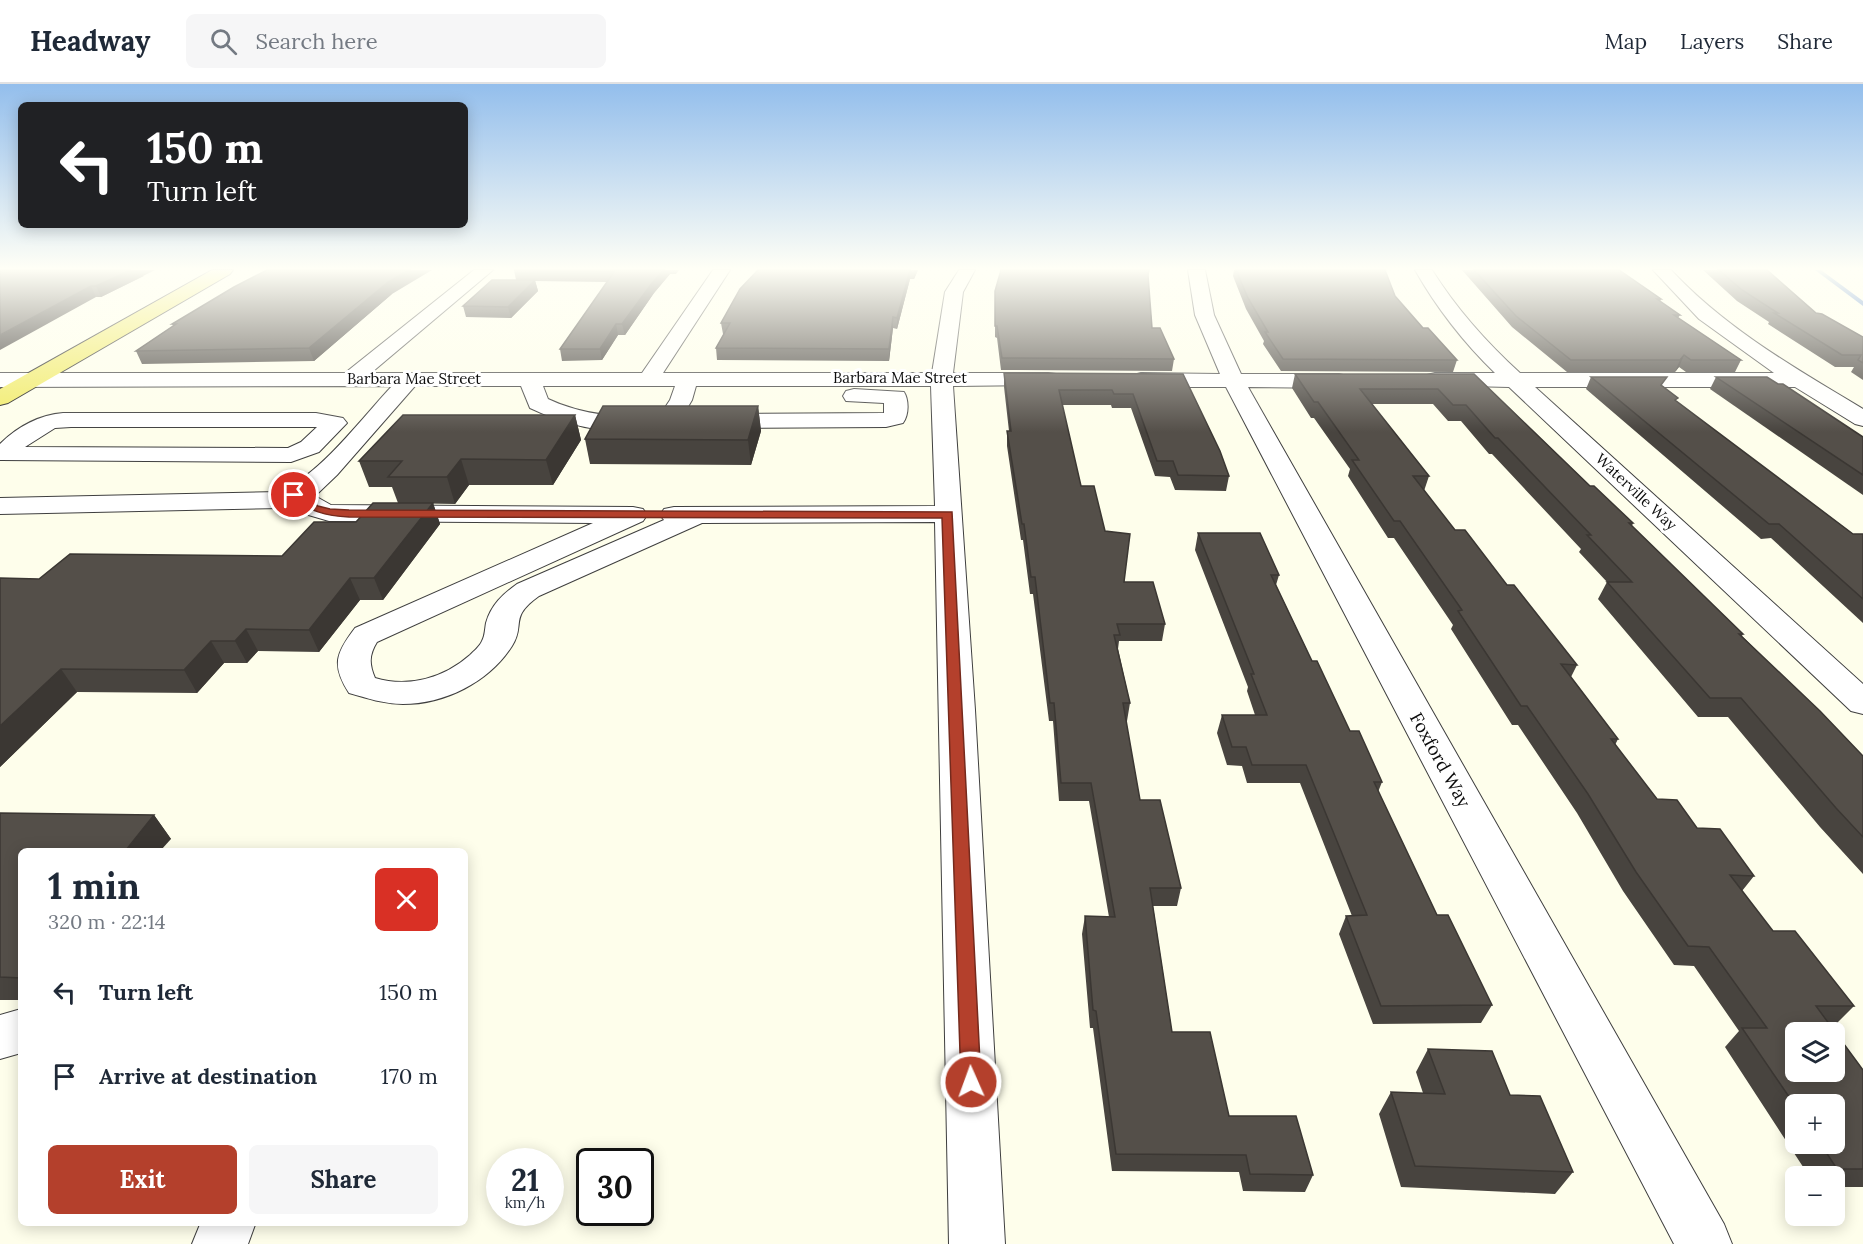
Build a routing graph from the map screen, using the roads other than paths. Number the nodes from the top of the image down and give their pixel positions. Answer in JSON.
{"nodes":[{"id":1,"x":129,"y":324,"type":"edge"},
{"id":2,"x":418,"y":324,"type":"edge"},
{"id":3,"x":685,"y":324,"type":"edge"},
{"id":4,"x":949,"y":324,"type":"edge"},
{"id":5,"x":1206,"y":324,"type":"edge"},
{"id":6,"x":1462,"y":324,"type":"edge"},
{"id":7,"x":1718,"y":324,"type":"edge"},
{"id":8,"x":846,"y":377,"type":"junction"},
{"id":9,"x":942,"y":377,"type":"junction"},
{"id":10,"x":649,"y":378,"type":"junction"},
{"id":11,"x":688,"y":378,"type":"junction"},
{"id":12,"x":249,"y":379,"type":"junction"},
{"id":13,"x":351,"y":379,"type":"junction"},
{"id":14,"x":410,"y":379,"type":"junction"},
{"id":15,"x":1071,"y":379,"type":"edge"},
{"id":16,"x":0,"y":380,"type":"edge"},
{"id":17,"x":30,"y":380,"type":"junction"},
{"id":18,"x":529,"y":380,"type":"junction"},
{"id":19,"x":1117,"y":380,"type":"edge"},
{"id":20,"x":1516,"y":380,"type":"junction"},
{"id":21,"x":1800,"y":380,"type":"junction"},
{"id":22,"x":1234,"y":381,"type":"junction"},
{"id":23,"x":1363,"y":381,"type":"edge"},
{"id":24,"x":1410,"y":381,"type":"edge"},
{"id":25,"x":0,"y":398,"type":"edge"},
{"id":26,"x":1863,"y":419,"type":"edge"},
{"id":27,"x":208,"y":421,"type":"junction"},
{"id":28,"x":668,"y":422,"type":"junction"},
{"id":29,"x":181,"y":455,"type":"junction"},
{"id":30,"x":294,"y":495,"type":"junction"},
{"id":31,"x":137,"y":503,"type":"junction"},
{"id":32,"x":0,"y":506,"type":"edge"},
{"id":33,"x":948,"y":514,"type":"junction"},
{"id":34,"x":633,"y":515,"type":"junction"},
{"id":35,"x":697,"y":515,"type":"junction"},
{"id":36,"x":1863,"y":703,"type":"edge"},
{"id":37,"x":18,"y":1031,"type":"edge"},
{"id":38,"x":0,"y":1037,"type":"edge"},
{"id":39,"x":227,"y":1226,"type":"edge"},
{"id":40,"x":220,"y":1244,"type":"edge"},
{"id":41,"x":977,"y":1244,"type":"edge"},
{"id":42,"x":1704,"y":1244,"type":"edge"}],
"edges":[{"from":1,"to":17,"type":"main road"},
{"from":2,"to":13,"type":"street"},
{"from":3,"to":10,"type":"street"},
{"from":4,"to":9,"type":"street"},
{"from":5,"to":22,"type":"street","name":"Foxford Way"},
{"from":6,"to":20,"type":"street","name":"Waterville Way"},
{"from":7,"to":21,"type":"street"},
{"from":8,"to":9,"type":"street","name":"Barbara Mae Street"},
{"from":8,"to":11,"type":"street","name":"Barbara Mae Street"},
{"from":8,"to":28,"type":"street"},
{"from":9,"to":15,"type":"street","name":"Barbara Mae Street"},
{"from":9,"to":33,"type":"street"},
{"from":10,"to":11,"type":"street","name":"Barbara Mae Street"},
{"from":10,"to":18,"type":"street","name":"Barbara Mae Street"},
{"from":11,"to":28,"type":"street"},
{"from":12,"to":13,"type":"street","name":"Barbara Mae Street"},
{"from":12,"to":17,"type":"street","name":"Barbara Mae Street"},
{"from":12,"to":27,"type":"street"},
{"from":13,"to":14,"type":"street","name":"Barbara Mae Street"},
{"from":14,"to":18,"type":"street","name":"Barbara Mae Street"},
{"from":14,"to":30,"type":"street"},
{"from":16,"to":17,"type":"street","name":"Barbara Mae Street"},
{"from":17,"to":25,"type":"main road"},
{"from":18,"to":28,"type":"street"},
{"from":19,"to":22,"type":"street"},
{"from":20,"to":21,"type":"street"},
{"from":20,"to":24,"type":"street"},
{"from":20,"to":36,"type":"street","name":"Waterville Way"},
{"from":21,"to":26,"type":"street"},
{"from":22,"to":23,"type":"street"},
{"from":22,"to":42,"type":"street","name":"Foxford Way"},
{"from":27,"to":29,"type":"street"},
{"from":27,"to":29,"type":"street"},
{"from":27,"to":29,"type":"street"},
{"from":29,"to":31,"type":"street"},
{"from":30,"to":31,"type":"street"},
{"from":30,"to":34,"type":"street"},
{"from":31,"to":32,"type":"street"},
{"from":33,"to":35,"type":"street"},
{"from":33,"to":41,"type":"street"},
{"from":34,"to":35,"type":"street"},
{"from":34,"to":35,"type":"street"},
{"from":37,"to":38,"type":"street"},
{"from":39,"to":40,"type":"street"}]}
